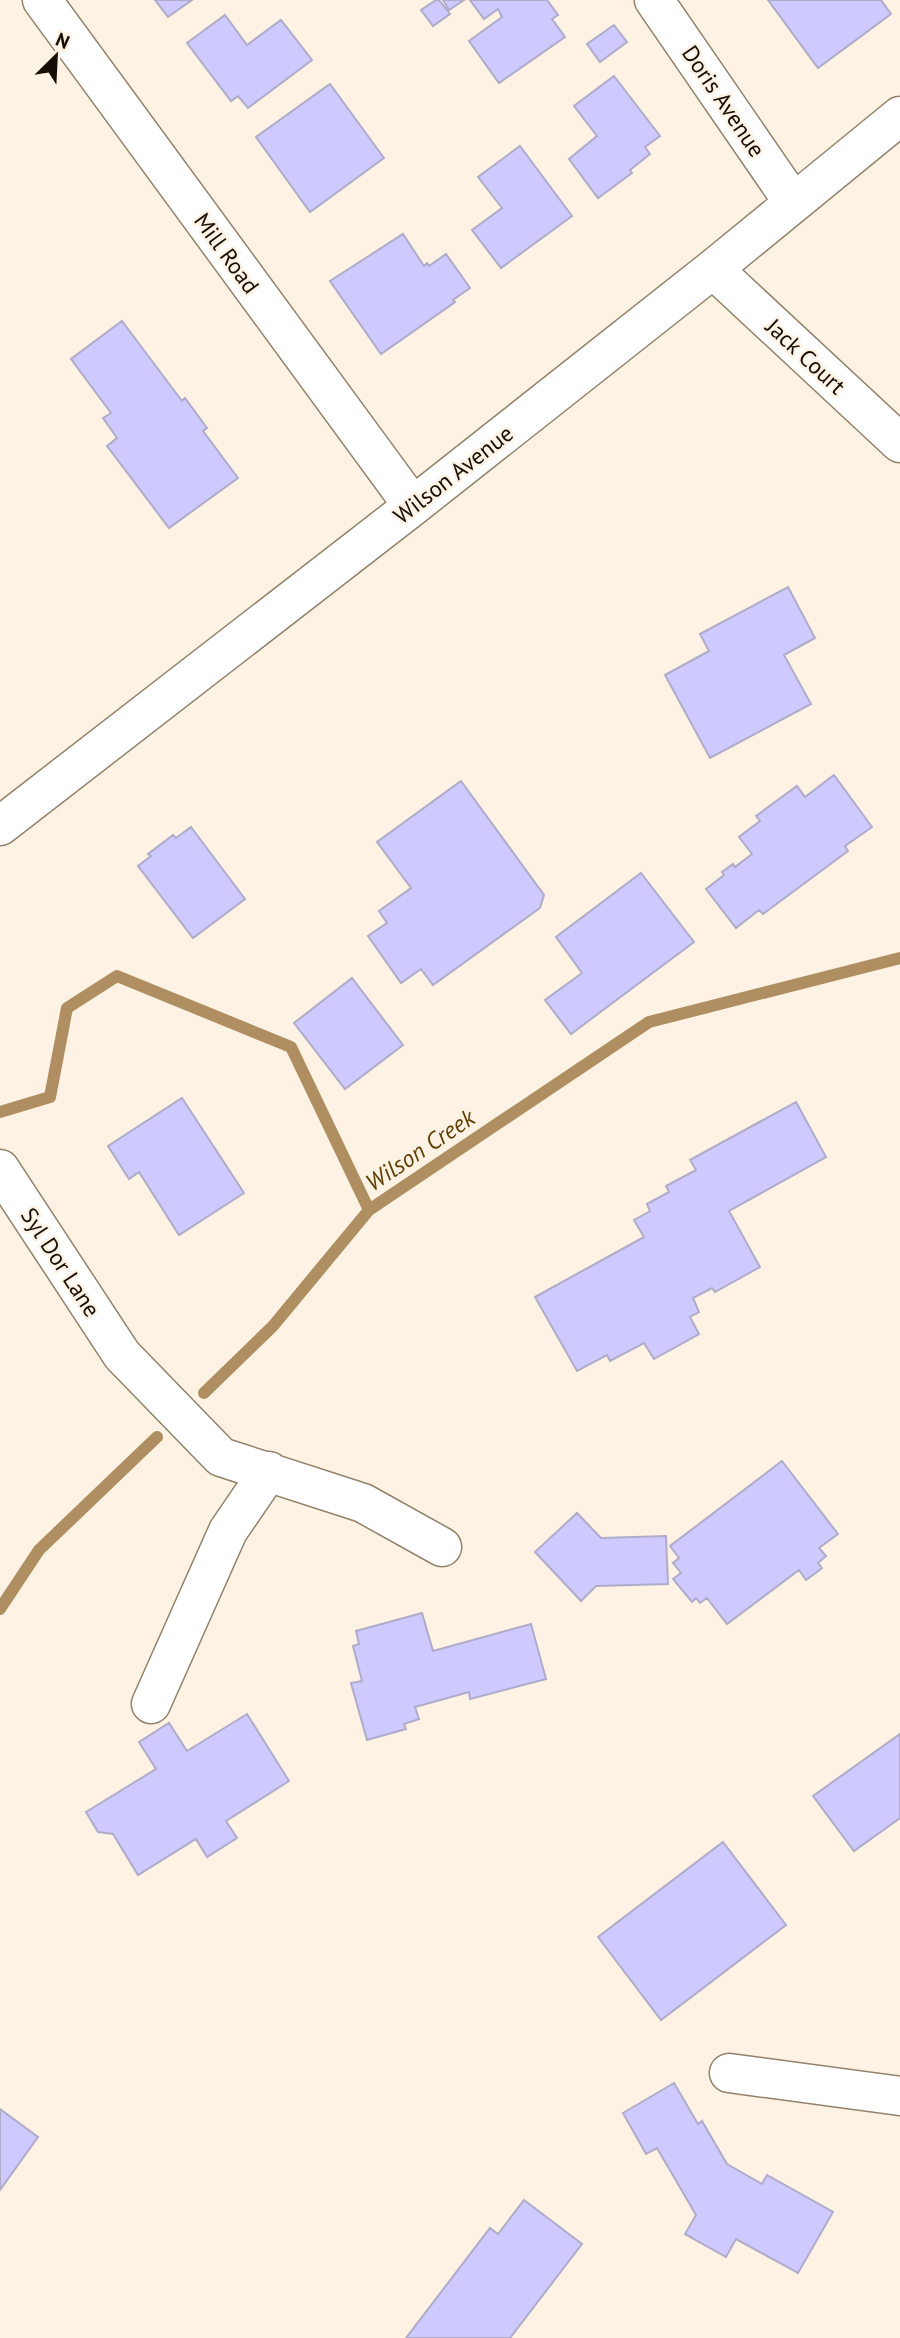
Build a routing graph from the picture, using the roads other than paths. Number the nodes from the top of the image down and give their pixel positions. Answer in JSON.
{"nodes":[{"id":1,"x":42,"y":0,"type":"edge"},
{"id":2,"x":654,"y":0,"type":"edge"},
{"id":3,"x":900,"y":116,"type":"edge"},
{"id":4,"x":793,"y":202,"type":"junction"},
{"id":5,"x":713,"y":269,"type":"junction"},
{"id":6,"x":900,"y":443,"type":"edge"},
{"id":7,"x":413,"y":506,"type":"junction"},
{"id":8,"x":0,"y":825,"type":"edge"},
{"id":9,"x":0,"y":1170,"type":"edge"},
{"id":10,"x":269,"y":1471,"type":"junction"},
{"id":11,"x":442,"y":1547,"type":"dead end"},
{"id":12,"x":151,"y":1704,"type":"dead end"},
{"id":13,"x":729,"y":2073,"type":"dead end"},
{"id":14,"x":900,"y":2096,"type":"edge"}],
"edges":[{"from":1,"to":7,"type":"street","name":"Mill Road"},
{"from":2,"to":4,"type":"street","name":"Doris Avenue"},
{"from":3,"to":4,"type":"street","name":"Wilson Avenue"},
{"from":4,"to":5,"type":"street","name":"Wilson Avenue"},
{"from":5,"to":6,"type":"street","name":"Jack Court"},
{"from":5,"to":7,"type":"street","name":"Wilson Avenue"},
{"from":7,"to":8,"type":"street","name":"Wilson Avenue"},
{"from":9,"to":10,"type":"street","name":"Syl Dor Lane"},
{"from":10,"to":11,"type":"street","name":"Syl Dor Lane"},
{"from":10,"to":12,"type":"street"},
{"from":13,"to":14,"type":"street"}]}
